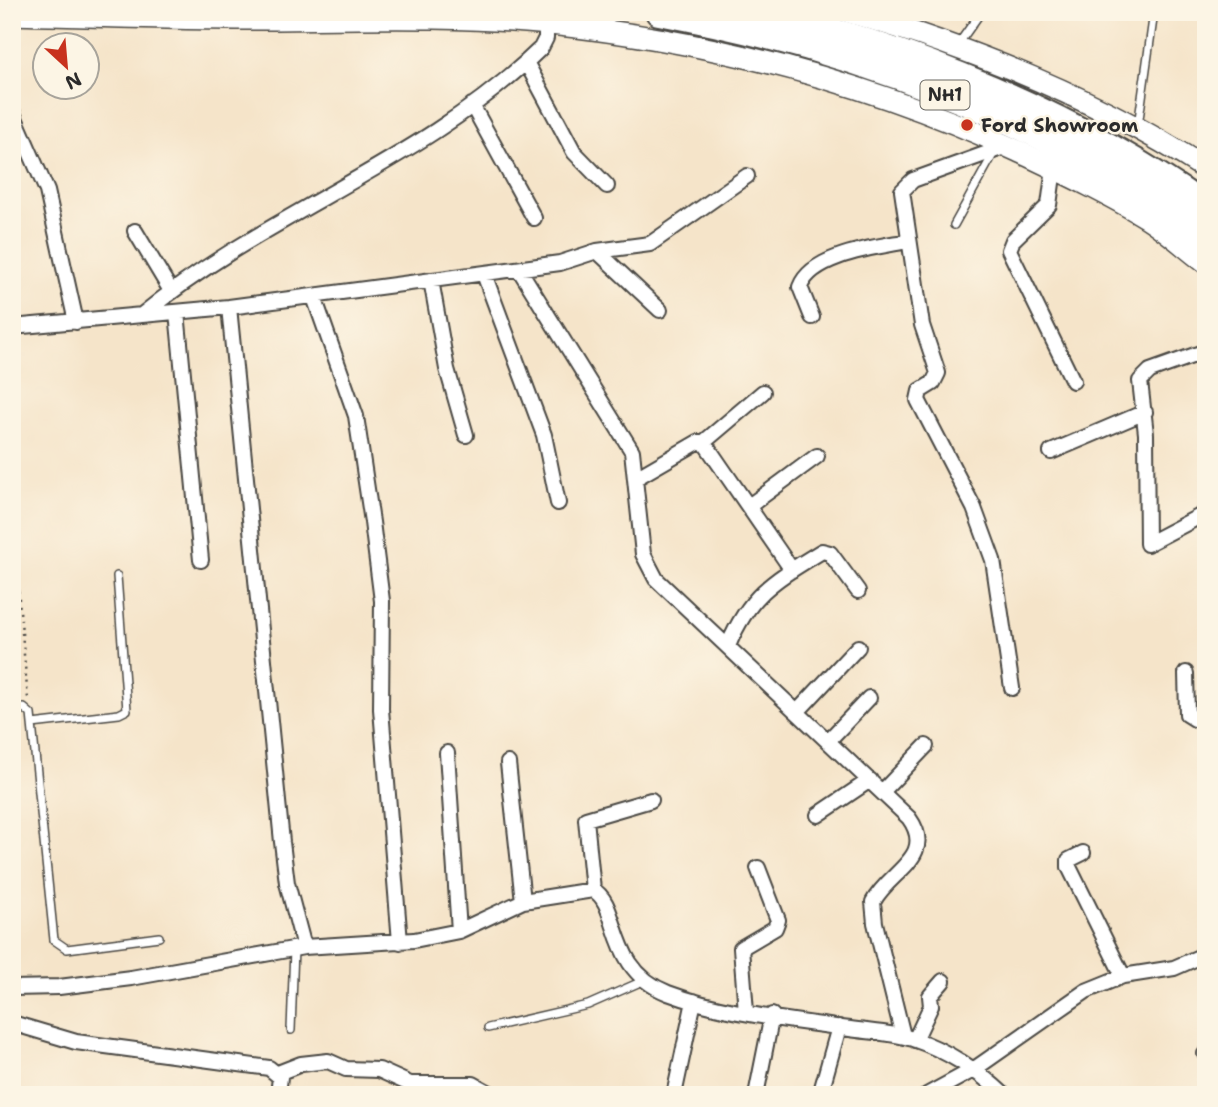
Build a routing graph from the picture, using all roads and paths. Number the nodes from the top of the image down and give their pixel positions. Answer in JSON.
{"nodes":[{"id":1,"x":659,"y":12,"type":"edge"},
{"id":2,"x":766,"y":12,"type":"edge"},
{"id":3,"x":849,"y":12,"type":"edge"},
{"id":4,"x":981,"y":12,"type":"edge"},
{"id":5,"x":1154,"y":12,"type":"edge"},
{"id":6,"x":12,"y":14,"type":"edge"},
{"id":7,"x":546,"y":18,"type":"edge"},
{"id":8,"x":956,"y":46,"type":"junction"},
{"id":9,"x":526,"y":62,"type":"junction"},
{"id":10,"x":472,"y":105,"type":"junction"},
{"id":11,"x":12,"y":111,"type":"edge"},
{"id":12,"x":1138,"y":129,"type":"junction"},
{"id":13,"x":1001,"y":148,"type":"junction"},
{"id":14,"x":1054,"y":168,"type":"junction"},
{"id":15,"x":1206,"y":169,"type":"edge"},
{"id":16,"x":747,"y":176,"type":"dead end"},
{"id":17,"x":607,"y":186,"type":"dead end"},
{"id":18,"x":1206,"y":208,"type":"edge"},
{"id":19,"x":534,"y":218,"type":"dead end"},
{"id":20,"x":954,"y":225,"type":"dead end"},
{"id":21,"x":135,"y":231,"type":"dead end"},
{"id":22,"x":1206,"y":238,"type":"edge"},
{"id":23,"x":908,"y":240,"type":"junction"},
{"id":24,"x":597,"y":251,"type":"junction"},
{"id":25,"x":1206,"y":262,"type":"edge"},
{"id":26,"x":519,"y":269,"type":"junction"},
{"id":27,"x":484,"y":274,"type":"junction"},
{"id":28,"x":430,"y":280,"type":"junction"},
{"id":29,"x":170,"y":292,"type":"junction"},
{"id":30,"x":314,"y":297,"type":"junction"},
{"id":31,"x":229,"y":307,"type":"junction"},
{"id":32,"x":660,"y":310,"type":"dead end"},
{"id":33,"x":177,"y":312,"type":"junction"},
{"id":34,"x":143,"y":314,"type":"junction"},
{"id":35,"x":812,"y":317,"type":"dead end"},
{"id":36,"x":76,"y":322,"type":"junction"},
{"id":37,"x":12,"y":327,"type":"edge"},
{"id":38,"x":1206,"y":351,"type":"edge"},
{"id":39,"x":1073,"y":382,"type":"dead end"},
{"id":40,"x":763,"y":392,"type":"dead end"},
{"id":41,"x":1145,"y":412,"type":"junction"},
{"id":42,"x":466,"y":435,"type":"dead end"},
{"id":43,"x":704,"y":442,"type":"junction"},
{"id":44,"x":1051,"y":452,"type":"dead end"},
{"id":45,"x":817,"y":456,"type":"dead end"},
{"id":46,"x":636,"y":478,"type":"junction"},
{"id":47,"x":558,"y":503,"type":"dead end"},
{"id":48,"x":749,"y":506,"type":"junction"},
{"id":49,"x":1206,"y":513,"type":"edge"},
{"id":50,"x":201,"y":560,"type":"dead end"},
{"id":51,"x":792,"y":570,"type":"junction"},
{"id":52,"x":117,"y":576,"type":"dead end"},
{"id":53,"x":17,"y":577,"type":"dead end"},
{"id":54,"x":858,"y":591,"type":"dead end"},
{"id":55,"x":728,"y":646,"type":"junction"},
{"id":56,"x":858,"y":647,"type":"dead end"},
{"id":57,"x":1186,"y":673,"type":"dead end"},
{"id":58,"x":1012,"y":688,"type":"dead end"},
{"id":59,"x":869,"y":698,"type":"dead end"},
{"id":60,"x":12,"y":710,"type":"edge"},
{"id":61,"x":29,"y":710,"type":"junction"},
{"id":62,"x":797,"y":712,"type":"junction"},
{"id":63,"x":1206,"y":720,"type":"edge"},
{"id":64,"x":32,"y":724,"type":"junction"},
{"id":65,"x":828,"y":741,"type":"junction"},
{"id":66,"x":926,"y":747,"type":"dead end"},
{"id":67,"x":447,"y":753,"type":"dead end"},
{"id":68,"x":508,"y":763,"type":"dead end"},
{"id":69,"x":870,"y":780,"type":"junction"},
{"id":70,"x":882,"y":792,"type":"junction"},
{"id":71,"x":651,"y":800,"type":"dead end"},
{"id":72,"x":818,"y":815,"type":"dead end"},
{"id":73,"x":1083,"y":853,"type":"dead end"},
{"id":74,"x":758,"y":868,"type":"dead end"},
{"id":75,"x":593,"y":890,"type":"junction"},
{"id":76,"x":523,"y":901,"type":"junction"},
{"id":77,"x":459,"y":931,"type":"junction"},
{"id":78,"x":159,"y":937,"type":"dead end"},
{"id":79,"x":400,"y":942,"type":"junction"},
{"id":80,"x":299,"y":948,"type":"junction"},
{"id":81,"x":1206,"y":954,"type":"edge"},
{"id":82,"x":1123,"y":976,"type":"junction"},
{"id":83,"x":645,"y":980,"type":"junction"},
{"id":84,"x":943,"y":981,"type":"dead end"},
{"id":85,"x":12,"y":988,"type":"edge"},
{"id":86,"x":694,"y":1001,"type":"junction"},
{"id":87,"x":746,"y":1012,"type":"junction"},
{"id":88,"x":772,"y":1016,"type":"junction"},
{"id":89,"x":12,"y":1023,"type":"edge"},
{"id":90,"x":839,"y":1027,"type":"junction"},
{"id":91,"x":488,"y":1028,"type":"dead end"},
{"id":92,"x":290,"y":1030,"type":"dead end"},
{"id":93,"x":909,"y":1038,"type":"junction"},
{"id":94,"x":973,"y":1070,"type":"junction"},
{"id":95,"x":278,"y":1073,"type":"junction"},
{"id":96,"x":278,"y":1095,"type":"edge"},
{"id":97,"x":494,"y":1095,"type":"edge"},
{"id":98,"x":674,"y":1095,"type":"edge"},
{"id":99,"x":756,"y":1095,"type":"edge"},
{"id":100,"x":820,"y":1095,"type":"edge"},
{"id":101,"x":927,"y":1095,"type":"edge"},
{"id":102,"x":1004,"y":1095,"type":"edge"}],
"edges":[{"from":1,"to":22,"type":"highway","number":"NH1"},
{"from":2,"to":18,"type":"highway","number":"NH1"},
{"from":3,"to":8,"type":"street"},
{"from":4,"to":8,"type":"lane"},
{"from":5,"to":12,"type":"lane"},
{"from":6,"to":7,"type":"street"},
{"from":7,"to":9,"type":"street"},
{"from":7,"to":13,"type":"street"},
{"from":8,"to":12,"type":"street"},
{"from":9,"to":10,"type":"street"},
{"from":9,"to":17,"type":"street"},
{"from":10,"to":19,"type":"street"},
{"from":10,"to":29,"type":"street"},
{"from":11,"to":36,"type":"street"},
{"from":12,"to":15,"type":"street"},
{"from":13,"to":14,"type":"street"},
{"from":13,"to":20,"type":"lane"},
{"from":13,"to":23,"type":"street"},
{"from":14,"to":25,"type":"street"},
{"from":14,"to":39,"type":"street"},
{"from":16,"to":24,"type":"street"},
{"from":21,"to":29,"type":"street"},
{"from":23,"to":35,"type":"street"},
{"from":23,"to":58,"type":"street"},
{"from":24,"to":26,"type":"street"},
{"from":24,"to":32,"type":"street"},
{"from":26,"to":27,"type":"street"},
{"from":26,"to":46,"type":"street"},
{"from":27,"to":28,"type":"street"},
{"from":27,"to":47,"type":"street"},
{"from":28,"to":30,"type":"street"},
{"from":28,"to":42,"type":"street"},
{"from":29,"to":34,"type":"street"},
{"from":30,"to":31,"type":"street"},
{"from":30,"to":79,"type":"street"},
{"from":31,"to":33,"type":"street"},
{"from":31,"to":80,"type":"street"},
{"from":33,"to":34,"type":"street"},
{"from":33,"to":50,"type":"street"},
{"from":34,"to":36,"type":"street"},
{"from":36,"to":37,"type":"street"},
{"from":38,"to":41,"type":"street"},
{"from":40,"to":43,"type":"street"},
{"from":41,"to":44,"type":"street"},
{"from":41,"to":49,"type":"street"},
{"from":43,"to":46,"type":"street"},
{"from":43,"to":48,"type":"street"},
{"from":45,"to":48,"type":"street"},
{"from":46,"to":55,"type":"street"},
{"from":48,"to":51,"type":"street"},
{"from":51,"to":54,"type":"street"},
{"from":51,"to":55,"type":"street"},
{"from":52,"to":64,"type":"lane"},
{"from":53,"to":61,"type":"path"},
{"from":55,"to":62,"type":"street"},
{"from":56,"to":62,"type":"street"},
{"from":57,"to":63,"type":"street"},
{"from":59,"to":65,"type":"street"},
{"from":60,"to":61,"type":"lane"},
{"from":61,"to":64,"type":"lane"},
{"from":62,"to":65,"type":"street"},
{"from":64,"to":78,"type":"lane"},
{"from":65,"to":69,"type":"street"},
{"from":66,"to":70,"type":"street"},
{"from":67,"to":77,"type":"street"},
{"from":68,"to":76,"type":"street"},
{"from":69,"to":70,"type":"street"},
{"from":69,"to":72,"type":"street"},
{"from":70,"to":93,"type":"street"},
{"from":71,"to":75,"type":"street"},
{"from":73,"to":82,"type":"street"},
{"from":74,"to":87,"type":"street"},
{"from":75,"to":76,"type":"street"},
{"from":75,"to":83,"type":"street"},
{"from":76,"to":77,"type":"street"},
{"from":77,"to":79,"type":"street"},
{"from":79,"to":80,"type":"street"},
{"from":80,"to":85,"type":"street"},
{"from":80,"to":92,"type":"lane"},
{"from":81,"to":82,"type":"street"},
{"from":82,"to":94,"type":"street"},
{"from":83,"to":86,"type":"street"},
{"from":83,"to":91,"type":"lane"},
{"from":84,"to":93,"type":"street"},
{"from":86,"to":87,"type":"street"},
{"from":86,"to":98,"type":"street"},
{"from":87,"to":88,"type":"street"},
{"from":88,"to":90,"type":"street"},
{"from":88,"to":99,"type":"street"},
{"from":89,"to":95,"type":"street"},
{"from":90,"to":93,"type":"street"},
{"from":90,"to":100,"type":"street"},
{"from":93,"to":94,"type":"street"},
{"from":94,"to":101,"type":"street"},
{"from":94,"to":102,"type":"street"},
{"from":95,"to":96,"type":"street"},
{"from":95,"to":97,"type":"street"}]}
